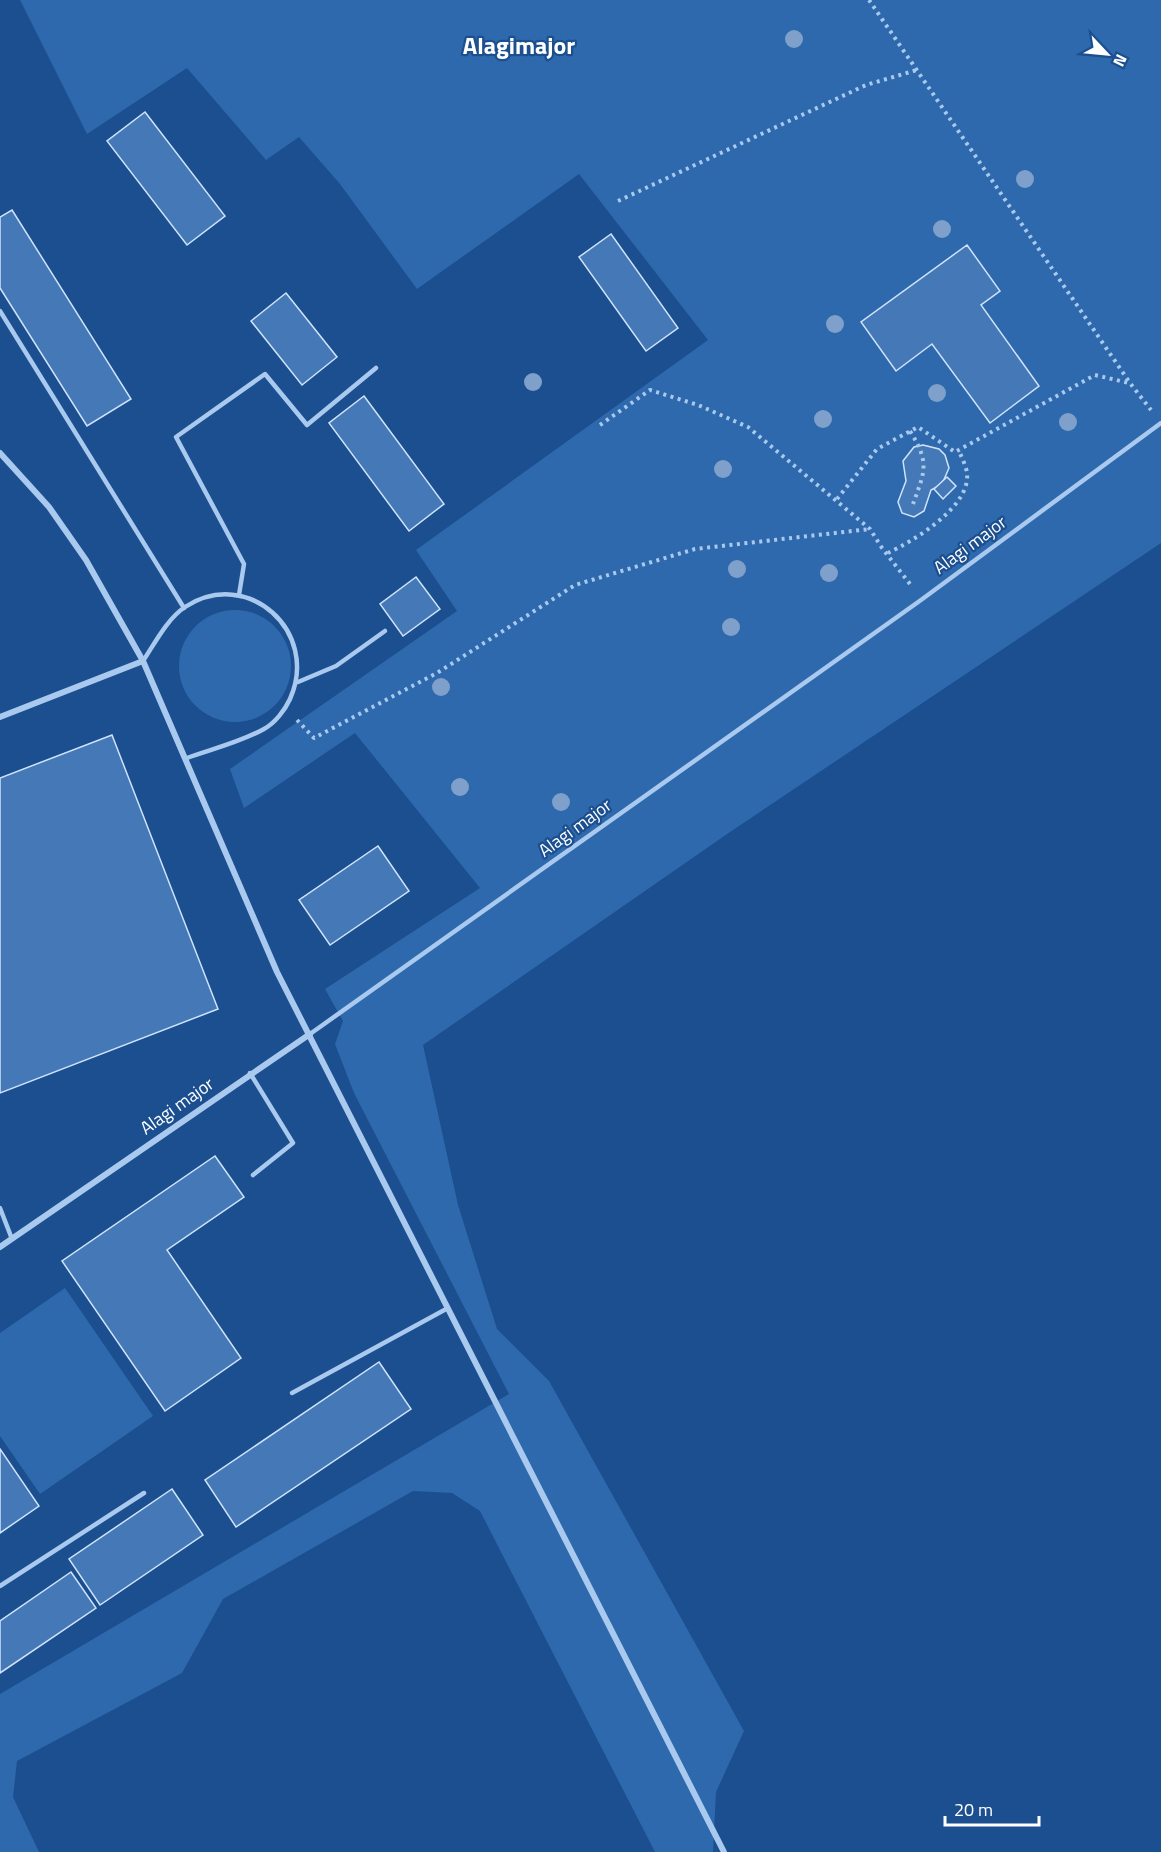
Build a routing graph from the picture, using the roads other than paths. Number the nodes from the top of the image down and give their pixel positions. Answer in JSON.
{"nodes":[{"id":1,"x":0,"y":311,"type":"edge"},
{"id":2,"x":376,"y":368,"type":"dead end"},
{"id":3,"x":1161,"y":423,"type":"edge"},
{"id":4,"x":0,"y":453,"type":"edge"},
{"id":5,"x":239,"y":595,"type":"junction"},
{"id":6,"x":184,"y":608,"type":"junction"},
{"id":7,"x":385,"y":631,"type":"dead end"},
{"id":8,"x":143,"y":661,"type":"junction"},
{"id":9,"x":298,"y":682,"type":"junction"},
{"id":10,"x":0,"y":717,"type":"edge"},
{"id":11,"x":187,"y":758,"type":"junction"},
{"id":12,"x":310,"y":1034,"type":"junction"},
{"id":13,"x":250,"y":1073,"type":"junction"},
{"id":14,"x":253,"y":1175,"type":"dead end"},
{"id":15,"x":0,"y":1208,"type":"edge"},
{"id":16,"x":12,"y":1239,"type":"junction"},
{"id":17,"x":0,"y":1247,"type":"edge"},
{"id":18,"x":448,"y":1308,"type":"junction"},
{"id":19,"x":292,"y":1393,"type":"dead end"},
{"id":20,"x":144,"y":1493,"type":"dead end"},
{"id":21,"x":0,"y":1586,"type":"edge"},
{"id":22,"x":724,"y":1852,"type":"edge"}],
"edges":[{"from":1,"to":6,"type":"lane"},
{"from":2,"to":5,"type":"lane"},
{"from":3,"to":12,"type":"lane","name":"Alagi major"},
{"from":4,"to":8,"type":"street"},
{"from":5,"to":6,"type":"lane"},
{"from":5,"to":9,"type":"lane"},
{"from":6,"to":8,"type":"lane"},
{"from":7,"to":9,"type":"lane"},
{"from":8,"to":10,"type":"street"},
{"from":8,"to":11,"type":"street"},
{"from":9,"to":11,"type":"lane"},
{"from":11,"to":12,"type":"street"},
{"from":12,"to":13,"type":"street","name":"Alagi major"},
{"from":12,"to":18,"type":"street"},
{"from":13,"to":14,"type":"lane"},
{"from":13,"to":16,"type":"street","name":"Alagi major"},
{"from":15,"to":16,"type":"lane"},
{"from":16,"to":17,"type":"street","name":"Alagi major"},
{"from":18,"to":19,"type":"lane"},
{"from":18,"to":22,"type":"street"},
{"from":20,"to":21,"type":"lane"}]}
